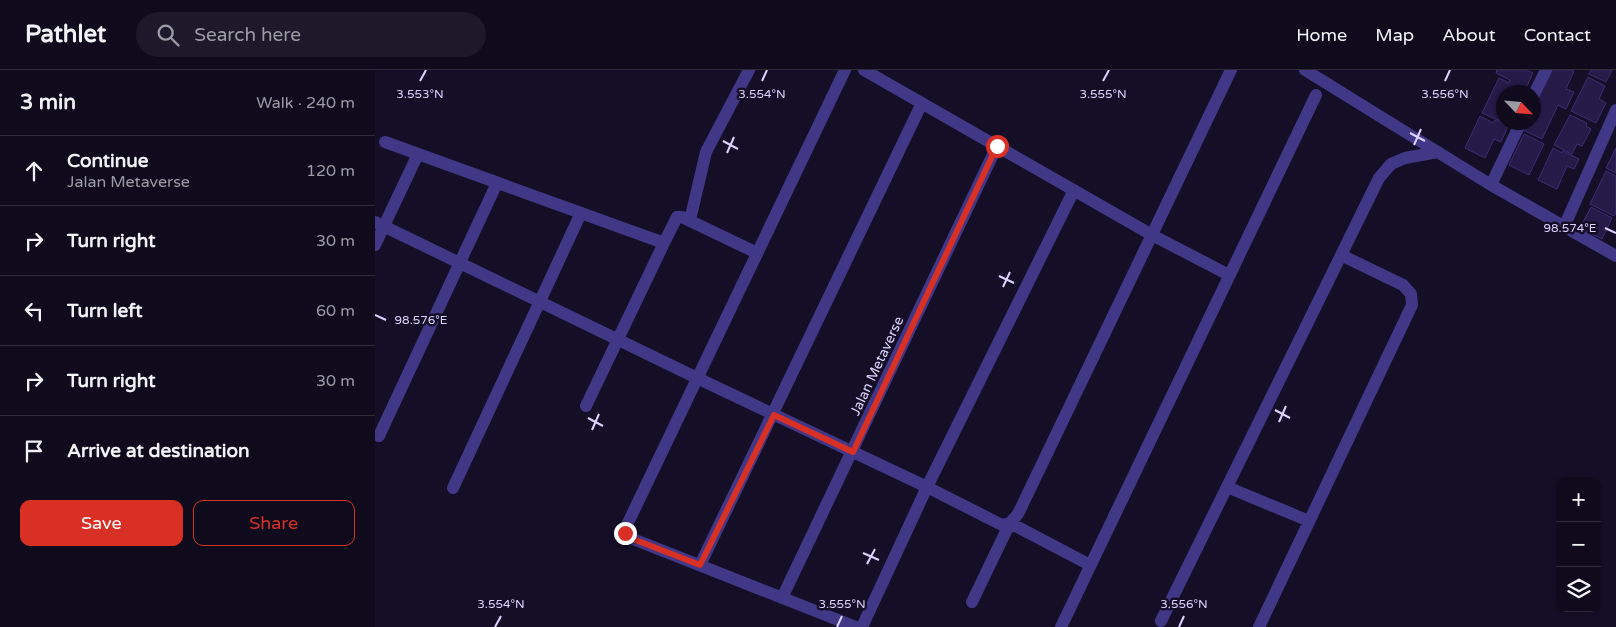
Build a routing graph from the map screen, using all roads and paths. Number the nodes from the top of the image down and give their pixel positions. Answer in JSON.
{"nodes":[{"id":1,"x":749,"y":70,"type":"edge"},
{"id":2,"x":845,"y":70,"type":"edge"},
{"id":3,"x":864,"y":70,"type":"edge"},
{"id":4,"x":1231,"y":70,"type":"edge"},
{"id":5,"x":1305,"y":70,"type":"edge"},
{"id":6,"x":1546,"y":70,"type":"edge"},
{"id":7,"x":1538,"y":85,"type":"edge"},
{"id":8,"x":1316,"y":95,"type":"dead end"},
{"id":9,"x":922,"y":103,"type":"junction"},
{"id":10,"x":1616,"y":110,"type":"edge"},
{"id":11,"x":1517,"y":130,"type":"edge"},
{"id":12,"x":385,"y":142,"type":"dead end"},
{"id":13,"x":997,"y":146,"type":"junction"},
{"id":14,"x":1438,"y":152,"type":"junction"},
{"id":15,"x":418,"y":154,"type":"junction"},
{"id":16,"x":497,"y":183,"type":"junction"},
{"id":17,"x":1491,"y":185,"type":"junction"},
{"id":18,"x":1074,"y":190,"type":"junction"},
{"id":19,"x":581,"y":213,"type":"junction"},
{"id":20,"x":690,"y":220,"type":"junction"},
{"id":21,"x":380,"y":224,"type":"edge"},
{"id":22,"x":1564,"y":227,"type":"junction"},
{"id":23,"x":1152,"y":235,"type":"junction"},
{"id":24,"x":663,"y":243,"type":"junction"},
{"id":25,"x":375,"y":245,"type":"edge"},
{"id":26,"x":757,"y":253,"type":"junction"},
{"id":27,"x":1341,"y":255,"type":"junction"},
{"id":28,"x":1616,"y":256,"type":"edge"},
{"id":29,"x":460,"y":263,"type":"junction"},
{"id":30,"x":1229,"y":275,"type":"junction"},
{"id":31,"x":539,"y":302,"type":"junction"},
{"id":32,"x":617,"y":340,"type":"junction"},
{"id":33,"x":697,"y":378,"type":"junction"},
{"id":34,"x":586,"y":406,"type":"dead end"},
{"id":35,"x":774,"y":415,"type":"junction"},
{"id":36,"x":379,"y":436,"type":"dead end"},
{"id":37,"x":853,"y":452,"type":"junction"},
{"id":38,"x":927,"y":487,"type":"junction"},
{"id":39,"x":1227,"y":487,"type":"junction"},
{"id":40,"x":453,"y":488,"type":"dead end"},
{"id":41,"x":1309,"y":521,"type":"junction"},
{"id":42,"x":1010,"y":523,"type":"junction"},
{"id":43,"x":700,"y":565,"type":"junction"},
{"id":44,"x":1090,"y":565,"type":"junction"},
{"id":45,"x":783,"y":598,"type":"junction"},
{"id":46,"x":972,"y":602,"type":"dead end"},
{"id":47,"x":1161,"y":621,"type":"dead end"},
{"id":48,"x":856,"y":627,"type":"edge"},
{"id":49,"x":862,"y":627,"type":"edge"},
{"id":50,"x":1061,"y":627,"type":"edge"},
{"id":51,"x":1259,"y":627,"type":"edge"}],
"edges":[{"from":1,"to":20,"type":"street"},
{"from":2,"to":26,"type":"street"},
{"from":3,"to":9,"type":"street"},
{"from":4,"to":23,"type":"street"},
{"from":5,"to":14,"type":"street"},
{"from":6,"to":7,"type":"street"},
{"from":8,"to":30,"type":"street"},
{"from":9,"to":13,"type":"street"},
{"from":9,"to":35,"type":"street"},
{"from":10,"to":22,"type":"street"},
{"from":11,"to":17,"type":"street"},
{"from":12,"to":15,"type":"street"},
{"from":13,"to":18,"type":"street"},
{"from":13,"to":37,"type":"street","name":"Jalan Metaverse"},
{"from":14,"to":17,"type":"street"},
{"from":14,"to":27,"type":"street"},
{"from":15,"to":16,"type":"street"},
{"from":15,"to":21,"type":"street"},
{"from":16,"to":19,"type":"street"},
{"from":16,"to":29,"type":"street"},
{"from":17,"to":22,"type":"street"},
{"from":18,"to":23,"type":"street"},
{"from":18,"to":38,"type":"street"},
{"from":19,"to":24,"type":"street"},
{"from":19,"to":31,"type":"street"},
{"from":20,"to":24,"type":"street"},
{"from":20,"to":26,"type":"street"},
{"from":21,"to":25,"type":"street"},
{"from":21,"to":29,"type":"street"},
{"from":22,"to":28,"type":"street"},
{"from":23,"to":30,"type":"street"},
{"from":23,"to":42,"type":"street"},
{"from":24,"to":32,"type":"street"},
{"from":26,"to":33,"type":"street"},
{"from":27,"to":39,"type":"street"},
{"from":27,"to":41,"type":"street"},
{"from":29,"to":31,"type":"street"},
{"from":29,"to":36,"type":"street"},
{"from":30,"to":44,"type":"street"},
{"from":31,"to":32,"type":"street"},
{"from":31,"to":40,"type":"street"},
{"from":32,"to":33,"type":"street"},
{"from":32,"to":34,"type":"street"},
{"from":33,"to":35,"type":"street"},
{"from":33,"to":43,"type":"street"},
{"from":35,"to":37,"type":"street"},
{"from":35,"to":43,"type":"street"},
{"from":37,"to":38,"type":"street"},
{"from":37,"to":45,"type":"street","name":"Jalan Metaverse"},
{"from":38,"to":42,"type":"street"},
{"from":38,"to":49,"type":"street"},
{"from":39,"to":41,"type":"street"},
{"from":39,"to":47,"type":"street"},
{"from":41,"to":51,"type":"street"},
{"from":42,"to":44,"type":"street"},
{"from":42,"to":46,"type":"street"},
{"from":43,"to":45,"type":"street"},
{"from":44,"to":50,"type":"street"},
{"from":45,"to":48,"type":"street"}]}
